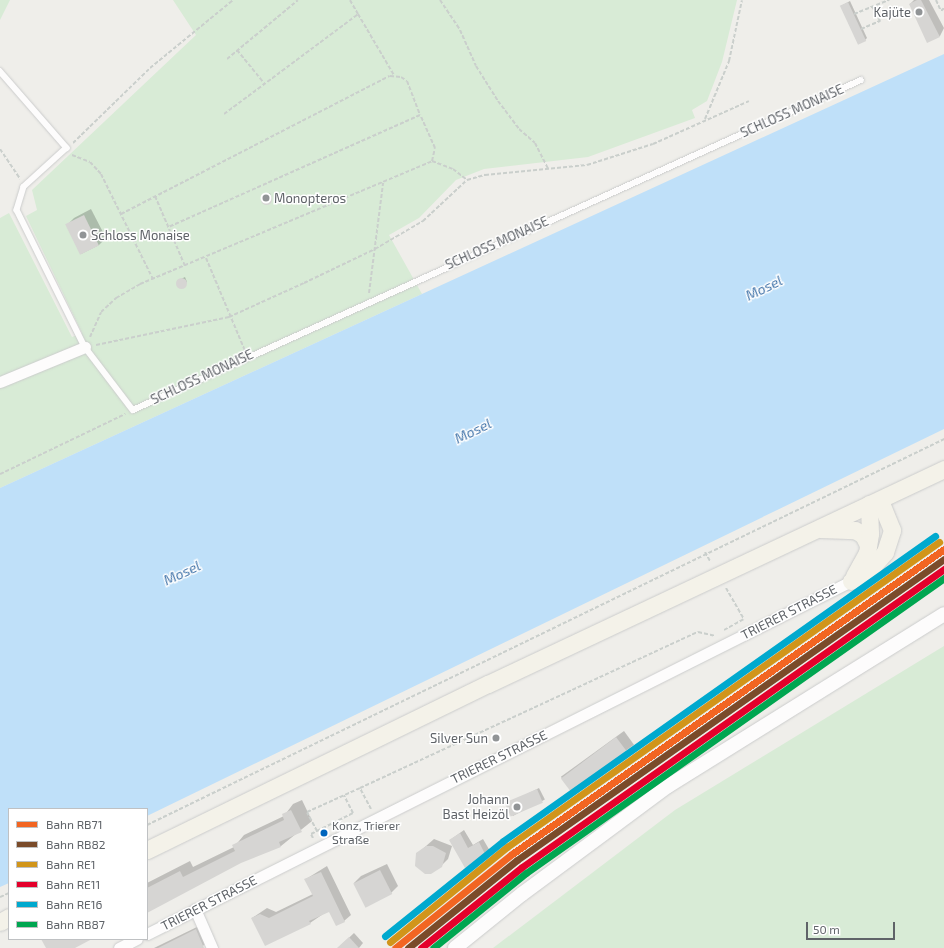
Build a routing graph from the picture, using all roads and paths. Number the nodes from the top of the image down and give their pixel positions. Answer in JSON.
{"nodes":[{"id":1,"x":233,"y":0,"type":"edge"},
{"id":2,"x":298,"y":0,"type":"edge"},
{"id":3,"x":350,"y":0,"type":"edge"},
{"id":4,"x":440,"y":0,"type":"edge"},
{"id":5,"x":742,"y":0,"type":"edge"},
{"id":6,"x":889,"y":0,"type":"edge"},
{"id":7,"x":936,"y":0,"type":"edge"},
{"id":8,"x":872,"y":6,"type":"junction"},
{"id":9,"x":944,"y":8,"type":"edge"},
{"id":10,"x":358,"y":14,"type":"junction"},
{"id":11,"x":854,"y":14,"type":"dead end"},
{"id":12,"x":860,"y":29,"type":"dead end"},
{"id":13,"x":237,"y":50,"type":"junction"},
{"id":14,"x":227,"y":59,"type":"dead end"},
{"id":15,"x":0,"y":71,"type":"edge"},
{"id":16,"x":395,"y":76,"type":"junction"},
{"id":17,"x":861,"y":80,"type":"dead end"},
{"id":18,"x":264,"y":83,"type":"junction"},
{"id":19,"x":748,"y":101,"type":"dead end"},
{"id":20,"x":224,"y":114,"type":"dead end"},
{"id":21,"x":420,"y":115,"type":"junction"},
{"id":22,"x":704,"y":120,"type":"junction"},
{"id":23,"x":0,"y":149,"type":"edge"},
{"id":24,"x":65,"y":150,"type":"junction"},
{"id":25,"x":432,"y":161,"type":"junction"},
{"id":26,"x":548,"y":169,"type":"junction"},
{"id":27,"x":467,"y":180,"type":"junction"},
{"id":28,"x":383,"y":182,"type":"junction"},
{"id":29,"x":24,"y":187,"type":"junction"},
{"id":30,"x":155,"y":196,"type":"junction"},
{"id":31,"x":121,"y":214,"type":"junction"},
{"id":32,"x":168,"y":226,"type":"junction"},
{"id":33,"x":375,"y":249,"type":"junction"},
{"id":34,"x":206,"y":257,"type":"junction"},
{"id":35,"x":185,"y":266,"type":"junction"},
{"id":36,"x":152,"y":279,"type":"junction"},
{"id":37,"x":370,"y":300,"type":"junction"},
{"id":38,"x":229,"y":317,"type":"junction"},
{"id":39,"x":85,"y":347,"type":"junction"},
{"id":40,"x":247,"y":356,"type":"junction"},
{"id":41,"x":0,"y":382,"type":"edge"},
{"id":42,"x":133,"y":410,"type":"junction"},
{"id":43,"x":944,"y":439,"type":"edge"},
{"id":44,"x":944,"y":469,"type":"edge"},
{"id":45,"x":0,"y":474,"type":"edge"},
{"id":46,"x":875,"y":502,"type":"junction"},
{"id":47,"x":818,"y":528,"type":"junction"},
{"id":48,"x":868,"y":545,"type":"junction"},
{"id":49,"x":705,"y":552,"type":"junction"},
{"id":50,"x":710,"y":561,"type":"dead end"},
{"id":51,"x":851,"y":581,"type":"junction"},
{"id":52,"x":726,"y":588,"type":"dead end"},
{"id":53,"x":944,"y":614,"type":"edge"},
{"id":54,"x":744,"y":619,"type":"junction"},
{"id":55,"x":751,"y":632,"type":"junction"},
{"id":56,"x":360,"y":788,"type":"junction"},
{"id":57,"x":344,"y":795,"type":"junction"},
{"id":58,"x":376,"y":819,"type":"junction"},
{"id":59,"x":148,"y":825,"type":"edge"},
{"id":60,"x":317,"y":832,"type":"junction"},
{"id":61,"x":319,"y":848,"type":"junction"},
{"id":62,"x":148,"y":850,"type":"edge"},
{"id":63,"x":195,"y":909,"type":"junction"},
{"id":64,"x":148,"y":933,"type":"edge"},
{"id":65,"x":135,"y":940,"type":"edge"},
{"id":66,"x":119,"y":948,"type":"edge"},
{"id":67,"x":212,"y":948,"type":"edge"},
{"id":68,"x":454,"y":948,"type":"edge"}],
"edges":[{"from":1,"to":24,"type":"path"},
{"from":2,"to":13,"type":"path"},
{"from":3,"to":10,"type":"path"},
{"from":4,"to":26,"type":"path"},
{"from":5,"to":22,"type":"path"},
{"from":6,"to":8,"type":"path"},
{"from":7,"to":9,"type":"path"},
{"from":8,"to":11,"type":"path"},
{"from":8,"to":12,"type":"path"},
{"from":10,"to":16,"type":"path"},
{"from":10,"to":18,"type":"path"},
{"from":13,"to":14,"type":"path"},
{"from":13,"to":18,"type":"path"},
{"from":15,"to":24,"type":"lane"},
{"from":16,"to":21,"type":"path"},
{"from":16,"to":30,"type":"path"},
{"from":17,"to":37,"type":"lane","name":"SCHLOSS MONAISE"},
{"from":18,"to":20,"type":"path"},
{"from":19,"to":22,"type":"path"},
{"from":21,"to":25,"type":"path"},
{"from":21,"to":32,"type":"path"},
{"from":22,"to":26,"type":"path"},
{"from":23,"to":29,"type":"path"},
{"from":24,"to":29,"type":"lane"},
{"from":24,"to":31,"type":"path"},
{"from":25,"to":27,"type":"path"},
{"from":25,"to":28,"type":"path"},
{"from":26,"to":27,"type":"path"},
{"from":27,"to":33,"type":"path"},
{"from":28,"to":33,"type":"path"},
{"from":28,"to":34,"type":"path"},
{"from":29,"to":39,"type":"lane"},
{"from":30,"to":31,"type":"path"},
{"from":30,"to":32,"type":"path"},
{"from":31,"to":36,"type":"path"},
{"from":32,"to":35,"type":"path"},
{"from":33,"to":37,"type":"path"},
{"from":33,"to":38,"type":"path"},
{"from":34,"to":35,"type":"path"},
{"from":34,"to":38,"type":"path"},
{"from":35,"to":36,"type":"path"},
{"from":36,"to":39,"type":"path"},
{"from":37,"to":40,"type":"lane","name":"SCHLOSS MONAISE"},
{"from":38,"to":39,"type":"path"},
{"from":38,"to":40,"type":"path"},
{"from":39,"to":41,"type":"street"},
{"from":39,"to":42,"type":"lane"},
{"from":40,"to":42,"type":"lane","name":"SCHLOSS MONAISE"},
{"from":42,"to":45,"type":"path"},
{"from":43,"to":49,"type":"path"},
{"from":44,"to":46,"type":"main road"},
{"from":46,"to":47,"type":"main road"},
{"from":46,"to":48,"type":"main road"},
{"from":46,"to":51,"type":"main road"},
{"from":47,"to":48,"type":"main road"},
{"from":47,"to":62,"type":"main road"},
{"from":48,"to":51,"type":"main road"},
{"from":49,"to":50,"type":"path"},
{"from":49,"to":59,"type":"path"},
{"from":51,"to":55,"type":"street","name":"TRIERER STRASSE"},
{"from":52,"to":54,"type":"path"},
{"from":53,"to":68,"type":"street"},
{"from":54,"to":55,"type":"path"},
{"from":54,"to":56,"type":"path"},
{"from":55,"to":58,"type":"street","name":"TRIERER STRASSE"},
{"from":56,"to":57,"type":"path"},
{"from":56,"to":58,"type":"path"},
{"from":57,"to":60,"type":"path"},
{"from":57,"to":60,"type":"path"},
{"from":58,"to":61,"type":"street","name":"TRIERER STRASSE"},
{"from":60,"to":61,"type":"path"},
{"from":61,"to":63,"type":"street","name":"TRIERER STRASSE"},
{"from":63,"to":64,"type":"street","name":"TRIERER STRASSE"},
{"from":63,"to":67,"type":"street"},
{"from":65,"to":66,"type":"street"}]}
